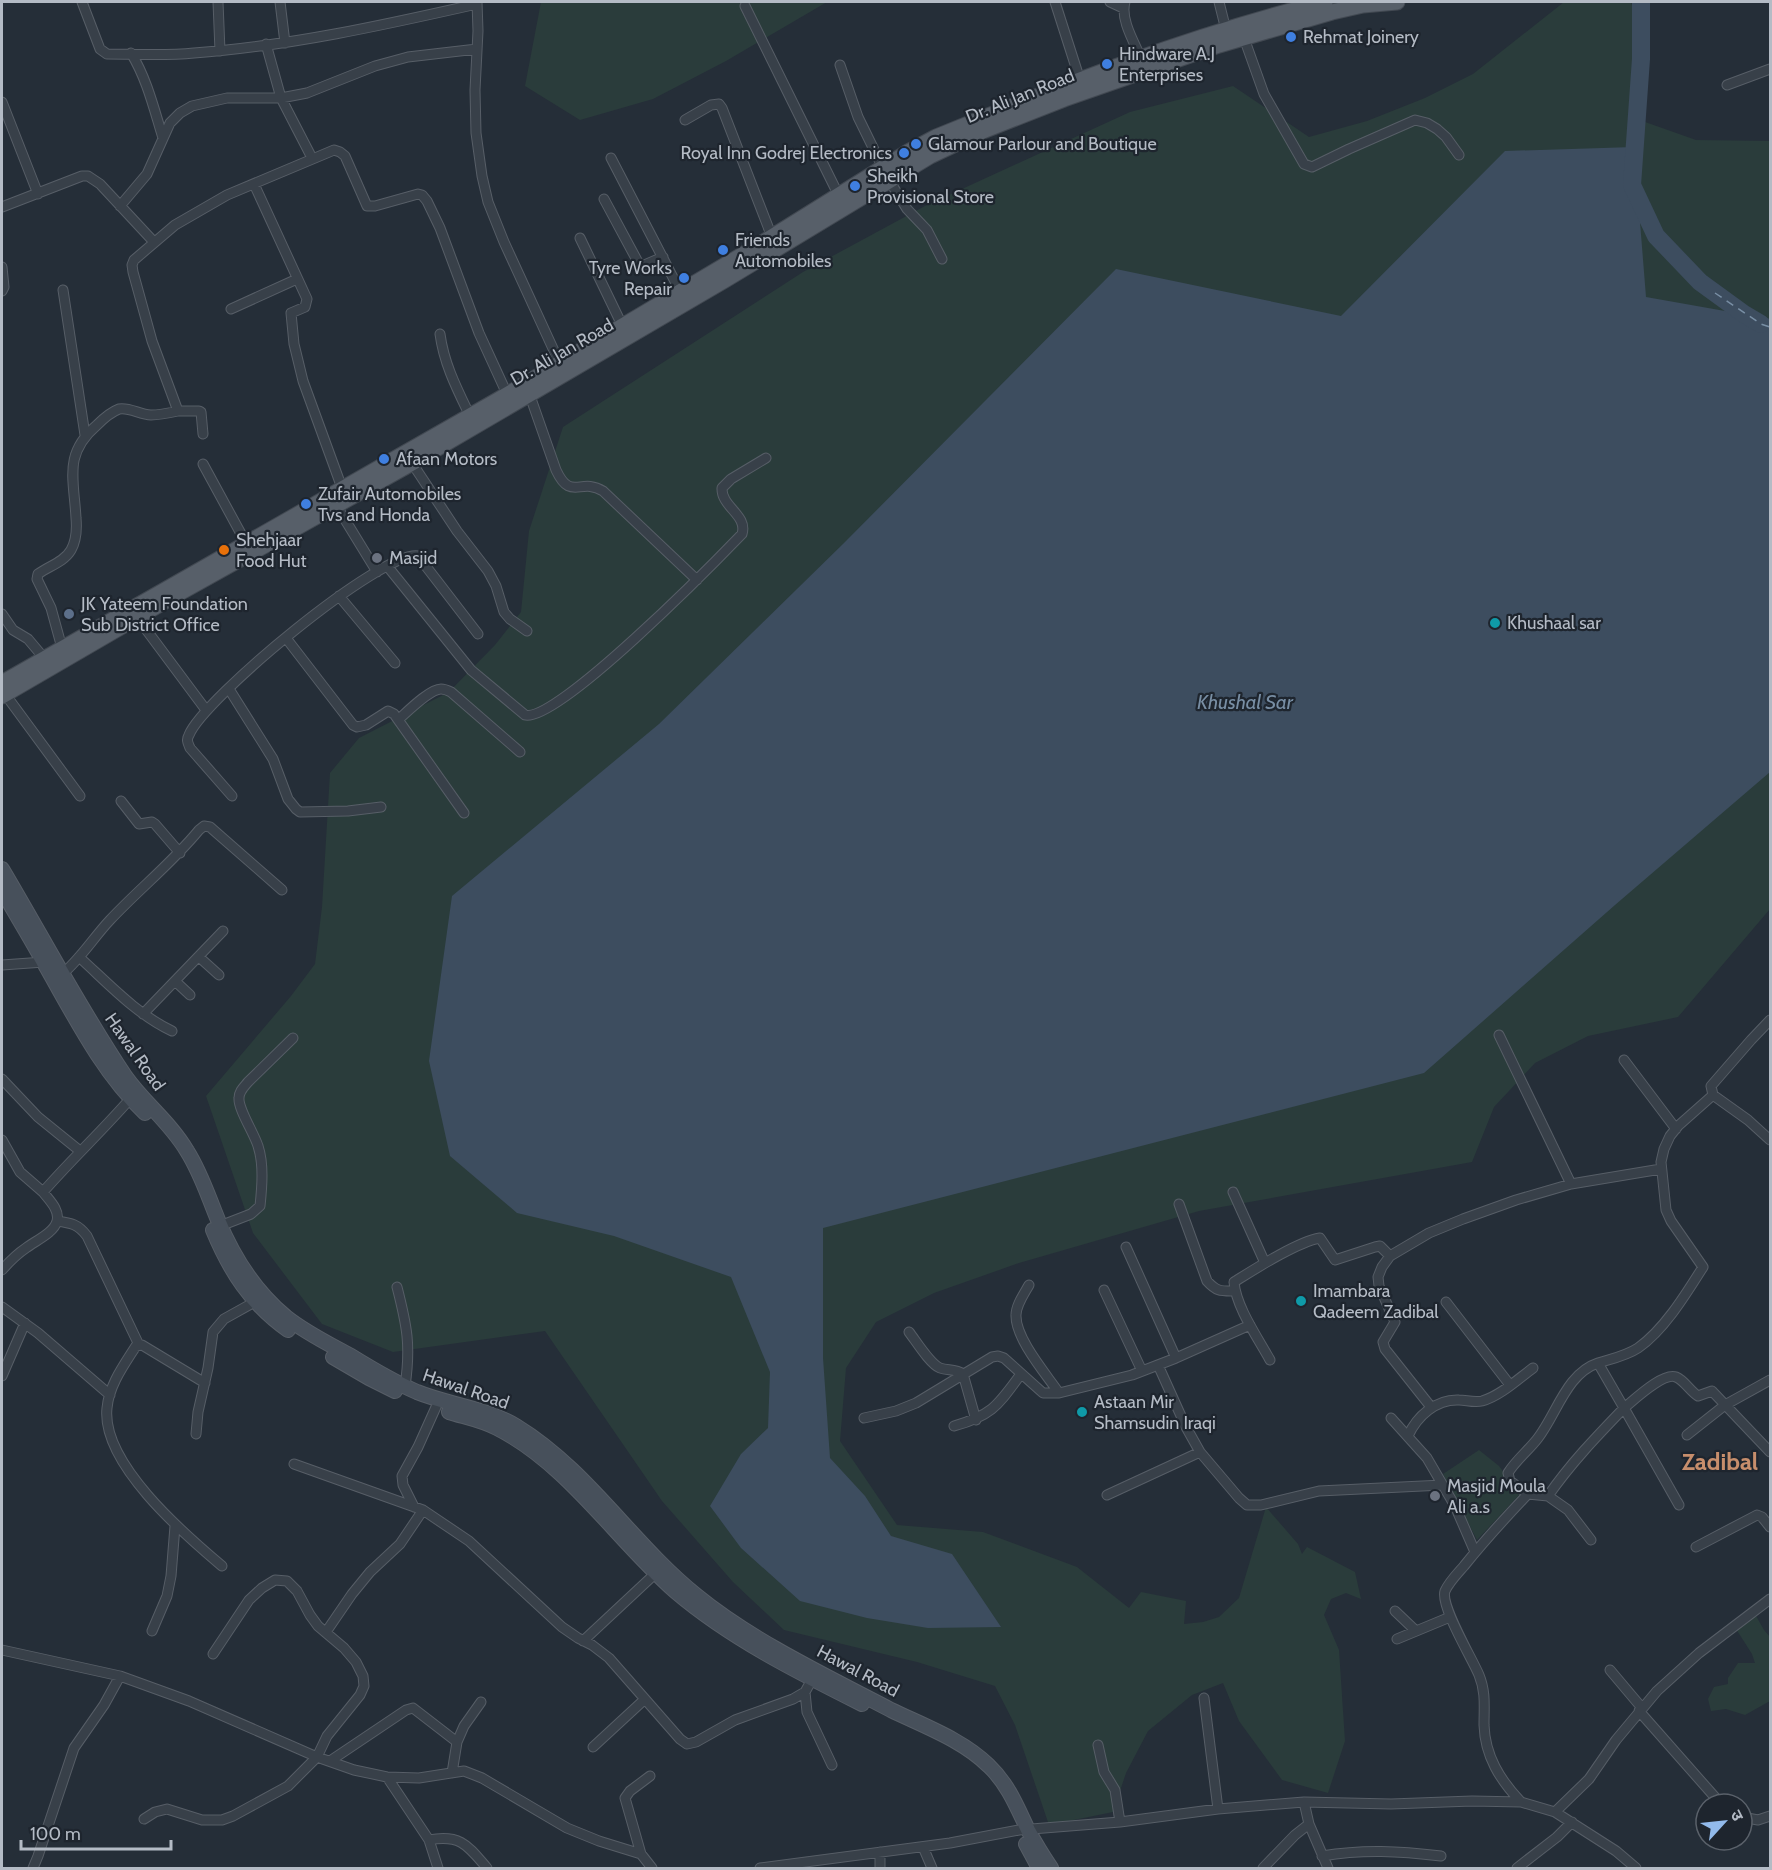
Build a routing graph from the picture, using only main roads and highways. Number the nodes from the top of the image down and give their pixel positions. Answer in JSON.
{"nodes":[{"id":1,"x":1397,"y":2,"type":"edge"},
{"id":2,"x":1333,"y":5,"type":"edge"},
{"id":3,"x":1062,"y":93,"type":"junction"},
{"id":4,"x":842,"y":202,"type":"junction"},
{"id":5,"x":757,"y":254,"type":"junction"},
{"id":6,"x":562,"y":368,"type":"junction"},
{"id":7,"x":503,"y":401,"type":"junction"},
{"id":8,"x":134,"y":612,"type":"junction"},
{"id":9,"x":3,"y":691,"type":"edge"},
{"id":10,"x":2,"y":869,"type":"edge"},
{"id":11,"x":2,"y":890,"type":"edge"},
{"id":12,"x":58,"y":978,"type":"junction"},
{"id":13,"x":259,"y":1299,"type":"junction"},
{"id":14,"x":432,"y":1403,"type":"junction"},
{"id":15,"x":1024,"y":1830,"type":"junction"},
{"id":16,"x":1039,"y":1869,"type":"edge"},
{"id":17,"x":1051,"y":1869,"type":"edge"}],
"edges":[{"from":1,"to":2,"type":"main road","name":"Dr. Ali Jan Road"},
{"from":2,"to":3,"type":"main road","name":"Dr. Ali Jan Road"},
{"from":2,"to":3,"type":"main road","name":"Dr. Ali Jan Road"},
{"from":3,"to":4,"type":"main road","name":"Dr. Ali Jan Road"},
{"from":4,"to":5,"type":"main road","name":"Dr. Ali Jan Road"},
{"from":4,"to":5,"type":"main road","name":"Dr. Ali Jan Road"},
{"from":5,"to":6,"type":"main road","name":"Dr. Ali Jan Road"},
{"from":5,"to":6,"type":"main road","name":"Dr. Ali Jan Road"},
{"from":6,"to":7,"type":"main road","name":"Dr. Ali Jan Road"},
{"from":6,"to":7,"type":"main road","name":"Dr. Ali Jan Road"},
{"from":7,"to":8,"type":"main road","name":"Dr. Ali Jan Road"},
{"from":7,"to":8,"type":"main road","name":"Dr. Ali Jan Road"},
{"from":8,"to":9,"type":"main road","name":"Dr. Ali Jan Road"},
{"from":8,"to":9,"type":"main road","name":"Dr. Ali Jan Road"},
{"from":10,"to":12,"type":"main road","name":"Hawal Road"},
{"from":11,"to":12,"type":"main road","name":"Hawal Road"},
{"from":12,"to":13,"type":"main road","name":"Hawal Road"},
{"from":12,"to":13,"type":"main road","name":"Hawal Road"},
{"from":13,"to":14,"type":"main road","name":"Hawal Road"},
{"from":13,"to":14,"type":"main road","name":"Hawal Road"},
{"from":14,"to":15,"type":"main road","name":"Hawal Road"},
{"from":15,"to":16,"type":"main road","name":"Hawal Road"},
{"from":15,"to":17,"type":"main road","name":"Hawal Road"}]}
